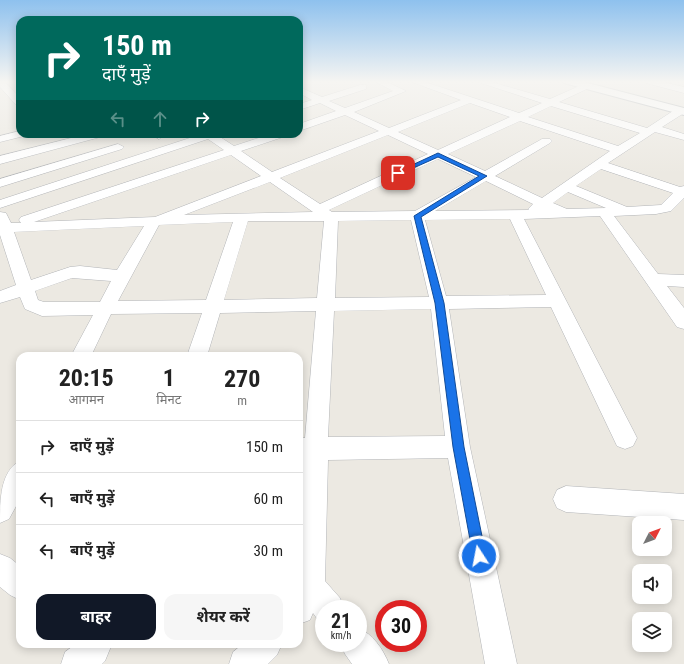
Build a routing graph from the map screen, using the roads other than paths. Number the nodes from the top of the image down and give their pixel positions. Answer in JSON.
{"nodes":[{"id":1,"x":343,"y":112,"type":"edge"},
{"id":2,"x":348,"y":112,"type":"edge"},
{"id":3,"x":440,"y":112,"type":"edge"},
{"id":4,"x":506,"y":112,"type":"edge"},
{"id":5,"x":528,"y":112,"type":"edge"},
{"id":6,"x":584,"y":112,"type":"edge"},
{"id":7,"x":680,"y":112,"type":"edge"},
{"id":8,"x":518,"y":116,"type":"junction"},
{"id":9,"x":303,"y":127,"type":"edge"},
{"id":10,"x":651,"y":130,"type":"junction"},
{"id":11,"x":390,"y":132,"type":"junction"},
{"id":12,"x":16,"y":135,"type":"edge"},
{"id":13,"x":684,"y":137,"type":"edge"},
{"id":14,"x":50,"y":138,"type":"edge"},
{"id":15,"x":84,"y":138,"type":"edge"},
{"id":16,"x":198,"y":138,"type":"edge"},
{"id":17,"x":216,"y":138,"type":"edge"},
{"id":18,"x":271,"y":138,"type":"edge"},
{"id":19,"x":0,"y":139,"type":"edge"},
{"id":20,"x":546,"y":141,"type":"dead end"},
{"id":21,"x":56,"y":145,"type":"junction"},
{"id":22,"x":118,"y":147,"type":"dead end"},
{"id":23,"x":234,"y":151,"type":"junction"},
{"id":24,"x":620,"y":151,"type":"junction"},
{"id":25,"x":438,"y":154,"type":"junction"},
{"id":26,"x":0,"y":160,"type":"edge"},
{"id":27,"x":599,"y":164,"type":"junction"},
{"id":28,"x":484,"y":176,"type":"junction"},
{"id":29,"x":272,"y":177,"type":"junction"},
{"id":30,"x":0,"y":184,"type":"edge"},
{"id":31,"x":566,"y":187,"type":"junction"},
{"id":32,"x":683,"y":191,"type":"edge"},
{"id":33,"x":0,"y":204,"type":"edge"},
{"id":34,"x":543,"y":204,"type":"junction"},
{"id":35,"x":669,"y":205,"type":"junction"},
{"id":36,"x":629,"y":212,"type":"junction"},
{"id":37,"x":684,"y":212,"type":"edge"},
{"id":38,"x":605,"y":213,"type":"junction"},
{"id":39,"x":324,"y":214,"type":"junction"},
{"id":40,"x":566,"y":214,"type":"junction"},
{"id":41,"x":520,"y":215,"type":"junction"},
{"id":42,"x":418,"y":216,"type":"junction"},
{"id":43,"x":242,"y":217,"type":"junction"},
{"id":44,"x":154,"y":222,"type":"junction"},
{"id":45,"x":2,"y":223,"type":"edge"},
{"id":46,"x":122,"y":276,"type":"junction"},
{"id":47,"x":654,"y":280,"type":"junction"},
{"id":48,"x":684,"y":281,"type":"edge"},
{"id":49,"x":25,"y":288,"type":"junction"},
{"id":50,"x":0,"y":297,"type":"edge"},
{"id":51,"x":557,"y":301,"type":"junction"},
{"id":52,"x":439,"y":303,"type":"junction"},
{"id":53,"x":214,"y":306,"type":"junction"},
{"id":54,"x":326,"y":306,"type":"junction"},
{"id":55,"x":106,"y":309,"type":"junction"},
{"id":56,"x":684,"y":322,"type":"edge"},
{"id":57,"x":83,"y":352,"type":"edge"},
{"id":58,"x":198,"y":352,"type":"edge"},
{"id":59,"x":625,"y":438,"type":"dead end"},
{"id":60,"x":458,"y":447,"type":"junction"},
{"id":61,"x":307,"y":448,"type":"edge"},
{"id":62,"x":16,"y":481,"type":"edge"},
{"id":63,"x":566,"y":498,"type":"dead end"},
{"id":64,"x":684,"y":507,"type":"edge"},
{"id":65,"x":0,"y":510,"type":"edge"},
{"id":66,"x":0,"y":568,"type":"edge"},
{"id":67,"x":16,"y":582,"type":"edge"},
{"id":68,"x":305,"y":597,"type":"edge"},
{"id":69,"x":315,"y":602,"type":"edge"},
{"id":70,"x":262,"y":648,"type":"edge"},
{"id":71,"x":363,"y":652,"type":"edge"},
{"id":72,"x":245,"y":664,"type":"edge"},
{"id":73,"x":373,"y":664,"type":"edge"},
{"id":74,"x":501,"y":664,"type":"edge"}],
"edges":[{"from":1,"to":9,"type":"street"},
{"from":2,"to":11,"type":"street"},
{"from":3,"to":11,"type":"street"},
{"from":4,"to":8,"type":"street"},
{"from":5,"to":8,"type":"street"},
{"from":6,"to":10,"type":"street"},
{"from":7,"to":10,"type":"street"},
{"from":8,"to":24,"type":"street"},
{"from":8,"to":25,"type":"street"},
{"from":10,"to":13,"type":"street"},
{"from":10,"to":24,"type":"street"},
{"from":11,"to":25,"type":"street"},
{"from":11,"to":29,"type":"street"},
{"from":12,"to":19,"type":"street"},
{"from":14,"to":21,"type":"street"},
{"from":15,"to":21,"type":"street"},
{"from":16,"to":33,"type":"street"},
{"from":17,"to":23,"type":"street"},
{"from":18,"to":23,"type":"street"},
{"from":20,"to":28,"type":"street"},
{"from":21,"to":26,"type":"street"},
{"from":22,"to":30,"type":"street"},
{"from":23,"to":29,"type":"street"},
{"from":23,"to":45,"type":"street"},
{"from":24,"to":27,"type":"street"},
{"from":25,"to":28,"type":"street"},
{"from":25,"to":39,"type":"street"},
{"from":27,"to":31,"type":"street"},
{"from":27,"to":32,"type":"street"},
{"from":28,"to":34,"type":"street"},
{"from":28,"to":42,"type":"street"},
{"from":29,"to":39,"type":"street"},
{"from":29,"to":44,"type":"street"},
{"from":31,"to":34,"type":"street"},
{"from":31,"to":36,"type":"street"},
{"from":32,"to":35,"type":"street"},
{"from":34,"to":40,"type":"street"},
{"from":34,"to":41,"type":"street"},
{"from":35,"to":36,"type":"street"},
{"from":35,"to":37,"type":"street"},
{"from":36,"to":38,"type":"street"},
{"from":38,"to":40,"type":"street"},
{"from":38,"to":47,"type":"street"},
{"from":39,"to":42,"type":"street"},
{"from":39,"to":43,"type":"street"},
{"from":39,"to":54,"type":"street"},
{"from":40,"to":41,"type":"street"},
{"from":41,"to":42,"type":"street"},
{"from":41,"to":51,"type":"street"},
{"from":42,"to":52,"type":"street"},
{"from":43,"to":44,"type":"street"},
{"from":43,"to":53,"type":"street"},
{"from":44,"to":45,"type":"street"},
{"from":44,"to":46,"type":"street"},
{"from":45,"to":49,"type":"street"},
{"from":46,"to":49,"type":"street"},
{"from":46,"to":55,"type":"street"},
{"from":47,"to":48,"type":"street"},
{"from":47,"to":56,"type":"street"},
{"from":49,"to":50,"type":"street"},
{"from":49,"to":55,"type":"street"},
{"from":51,"to":52,"type":"street"},
{"from":51,"to":59,"type":"street"},
{"from":52,"to":54,"type":"street"},
{"from":52,"to":60,"type":"street"},
{"from":53,"to":54,"type":"street"},
{"from":53,"to":55,"type":"street"},
{"from":53,"to":58,"type":"street"},
{"from":54,"to":61,"type":"street"},
{"from":55,"to":57,"type":"street"},
{"from":60,"to":61,"type":"street"},
{"from":60,"to":74,"type":"street"},
{"from":61,"to":68,"type":"street"},
{"from":62,"to":65,"type":"street"},
{"from":63,"to":64,"type":"street"},
{"from":66,"to":67,"type":"street"},
{"from":68,"to":69,"type":"street"},
{"from":70,"to":72,"type":"street"},
{"from":71,"to":73,"type":"street"}]}
